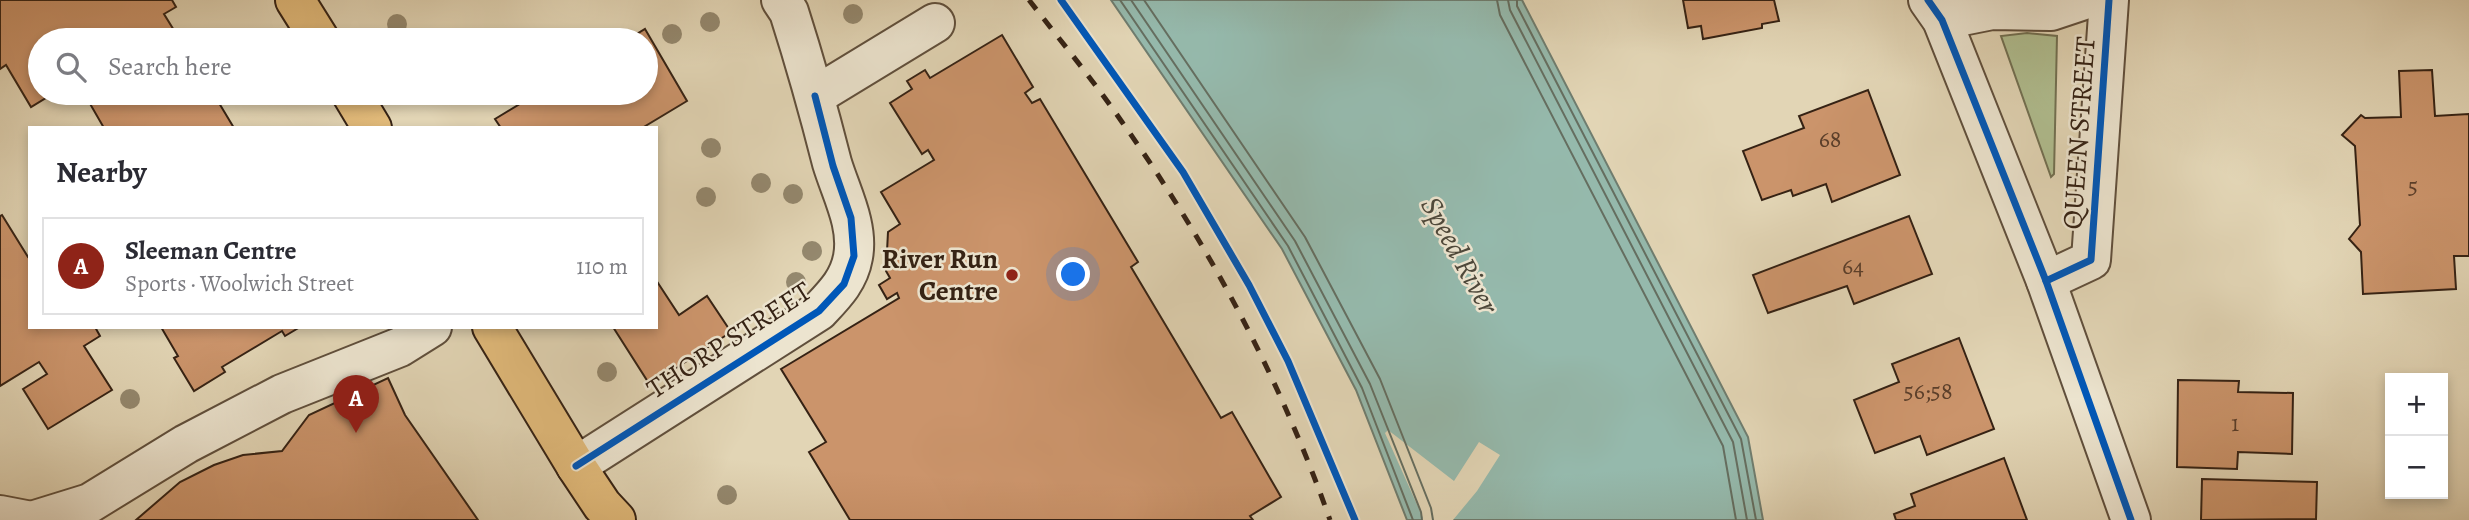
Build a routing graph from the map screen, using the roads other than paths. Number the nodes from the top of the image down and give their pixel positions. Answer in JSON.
{"nodes":[{"id":1,"x":295,"y":0,"type":"edge"},
{"id":2,"x":781,"y":0,"type":"edge"},
{"id":3,"x":2084,"y":0,"type":"edge"},
{"id":4,"x":2109,"y":0,"type":"edge"},
{"id":5,"x":1935,"y":10,"type":"edge"},
{"id":6,"x":935,"y":23,"type":"dead end"},
{"id":7,"x":312,"y":28,"type":"edge"},
{"id":8,"x":815,"y":96,"type":"junction"},
{"id":9,"x":358,"y":105,"type":"edge"},
{"id":10,"x":371,"y":126,"type":"edge"},
{"id":11,"x":2046,"y":281,"type":"junction"},
{"id":12,"x":429,"y":329,"type":"edge"},
{"id":13,"x":493,"y":329,"type":"edge"},
{"id":14,"x":576,"y":466,"type":"junction"},
{"id":15,"x":0,"y":515,"type":"edge"},
{"id":16,"x":26,"y":520,"type":"edge"},
{"id":17,"x":35,"y":520,"type":"edge"},
{"id":18,"x":616,"y":520,"type":"edge"},
{"id":19,"x":2131,"y":520,"type":"edge"}],
"edges":[{"from":1,"to":7,"type":"main road"},
{"from":2,"to":8,"type":"street","name":"THORP STREET"},
{"from":3,"to":5,"type":"street"},
{"from":4,"to":11,"type":"street","name":"QUEEN STREET"},
{"from":5,"to":11,"type":"street"},
{"from":6,"to":8,"type":"street"},
{"from":8,"to":14,"type":"street","name":"THORP STREET"},
{"from":9,"to":10,"type":"main road"},
{"from":11,"to":19,"type":"street"},
{"from":12,"to":17,"type":"street"},
{"from":13,"to":14,"type":"main road"},
{"from":14,"to":18,"type":"main road"},
{"from":15,"to":16,"type":"street"}]}
